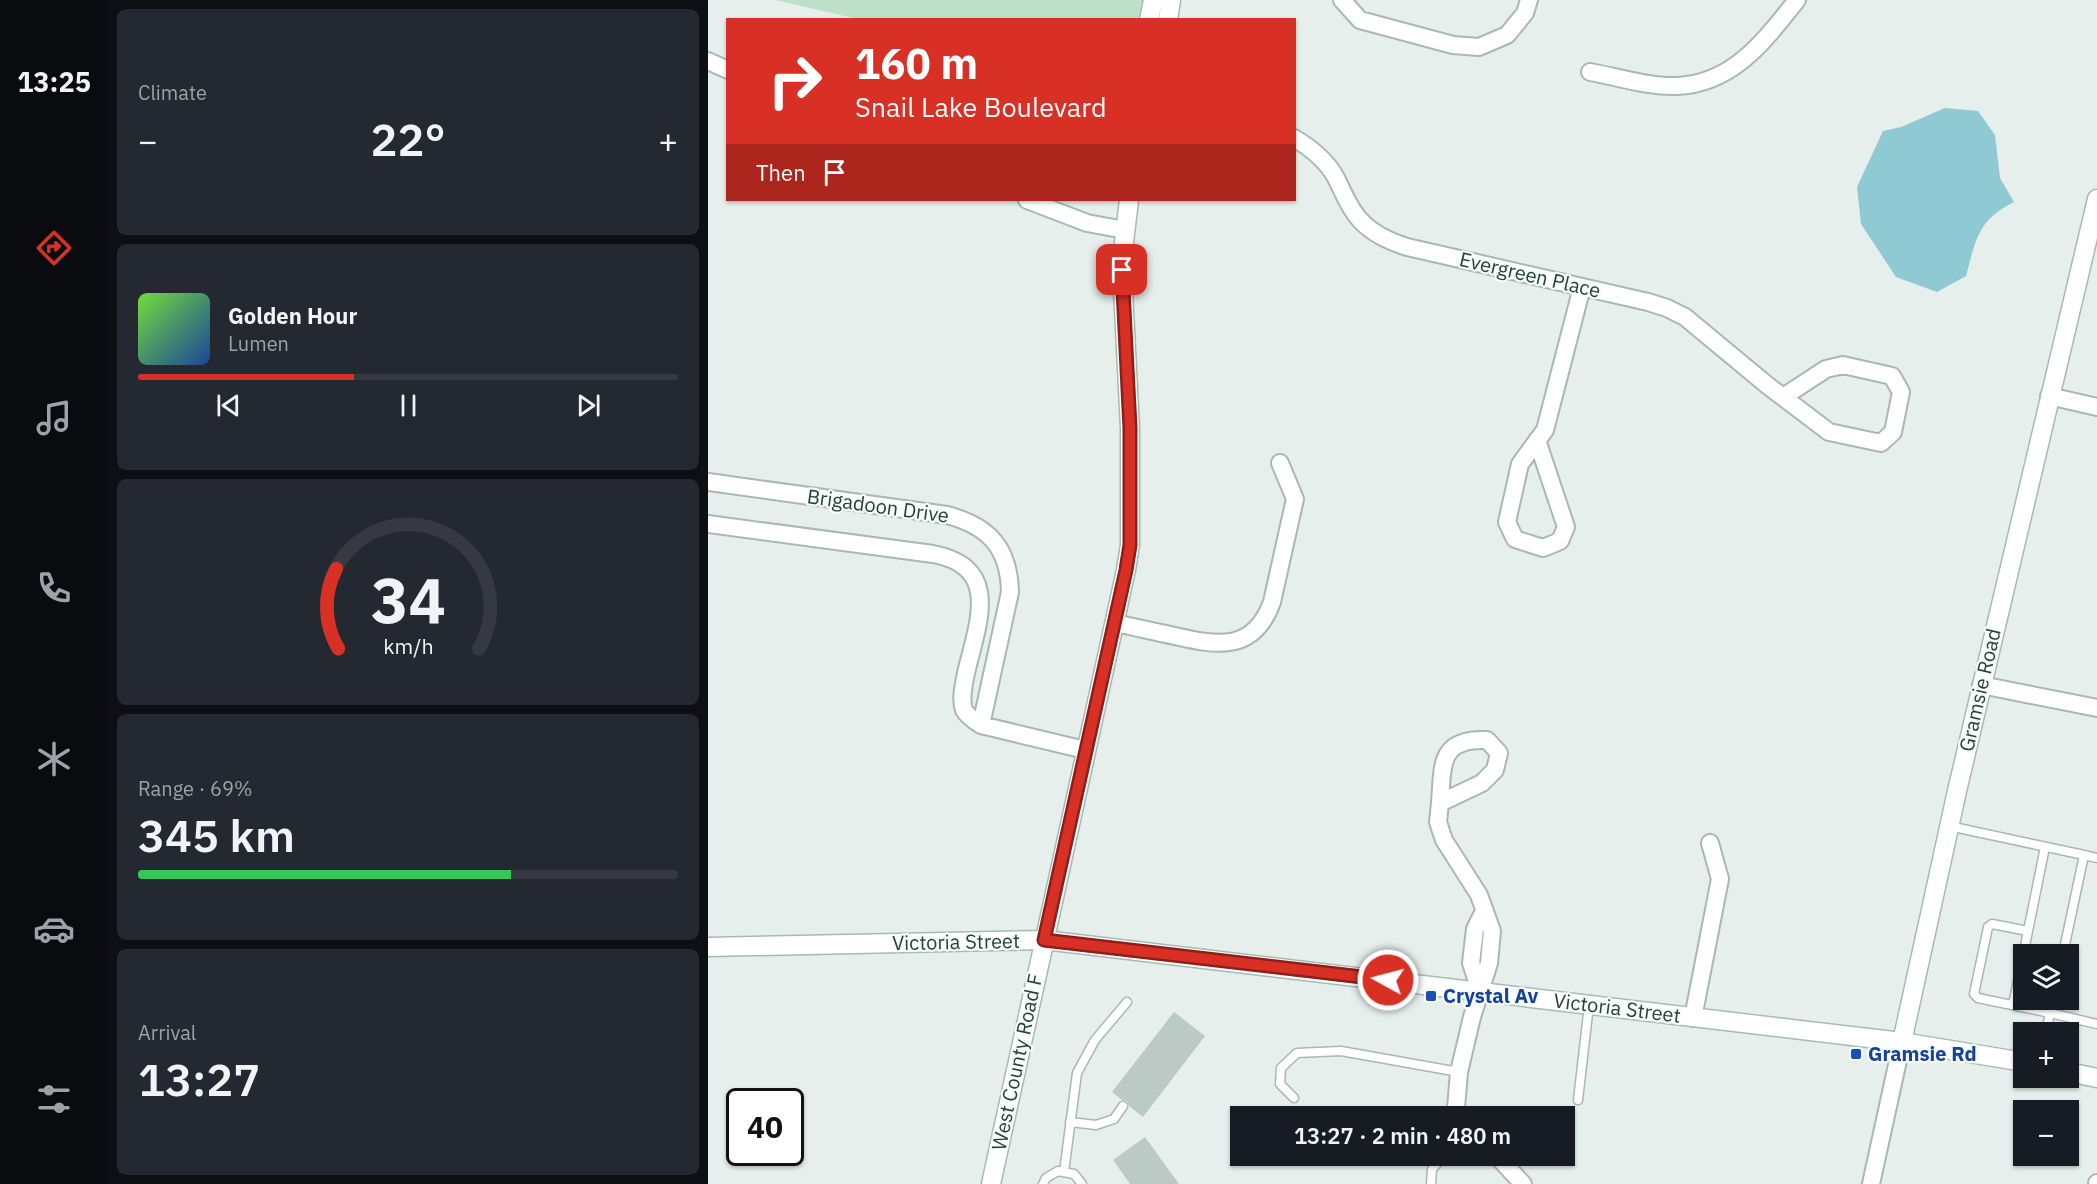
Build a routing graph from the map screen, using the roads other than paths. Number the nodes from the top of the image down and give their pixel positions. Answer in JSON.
{"nodes":[{"id":1,"x":1153,"y":0,"type":"edge"},
{"id":2,"x":1171,"y":0,"type":"edge"},
{"id":3,"x":1342,"y":0,"type":"edge"},
{"id":4,"x":1529,"y":0,"type":"edge"},
{"id":5,"x":1797,"y":0,"type":"edge"},
{"id":6,"x":1149,"y":18,"type":"edge"},
{"id":7,"x":1168,"y":18,"type":"edge"},
{"id":8,"x":708,"y":61,"type":"edge"},
{"id":9,"x":726,"y":69,"type":"edge"},
{"id":10,"x":1590,"y":72,"type":"dead end"},
{"id":11,"x":1296,"y":139,"type":"edge"},
{"id":12,"x":2097,"y":199,"type":"edge"},
{"id":13,"x":1030,"y":201,"type":"edge"},
{"id":14,"x":1129,"y":201,"type":"edge"},
{"id":15,"x":1125,"y":230,"type":"junction"},
{"id":16,"x":1582,"y":287,"type":"junction"},
{"id":17,"x":2049,"y":396,"type":"junction"},
{"id":18,"x":1783,"y":397,"type":"junction"},
{"id":19,"x":2097,"y":407,"type":"edge"},
{"id":20,"x":1537,"y":440,"type":"junction"},
{"id":21,"x":1280,"y":463,"type":"dead end"},
{"id":22,"x":708,"y":482,"type":"edge"},
{"id":23,"x":708,"y":524,"type":"edge"},
{"id":24,"x":1114,"y":623,"type":"junction"},
{"id":25,"x":1981,"y":685,"type":"junction"},
{"id":26,"x":2097,"y":708,"type":"edge"},
{"id":27,"x":981,"y":725,"type":"junction"},
{"id":28,"x":1085,"y":750,"type":"junction"},
{"id":29,"x":1440,"y":803,"type":"dead end"},
{"id":30,"x":1949,"y":826,"type":"junction"},
{"id":31,"x":1710,"y":843,"type":"dead end"},
{"id":32,"x":2044,"y":847,"type":"junction"},
{"id":33,"x":2084,"y":855,"type":"junction"},
{"id":34,"x":2097,"y":858,"type":"edge"},
{"id":35,"x":2028,"y":931,"type":"junction"},
{"id":36,"x":1044,"y":940,"type":"junction"},
{"id":37,"x":2025,"y":944,"type":"edge"},
{"id":38,"x":2065,"y":944,"type":"edge"},
{"id":39,"x":708,"y":947,"type":"edge"},
{"id":40,"x":1480,"y":991,"type":"junction"},
{"id":41,"x":1127,"y":1002,"type":"dead end"},
{"id":42,"x":1589,"y":1005,"type":"junction"},
{"id":43,"x":2013,"y":1005,"type":"edge"},
{"id":44,"x":2036,"y":1010,"type":"edge"},
{"id":45,"x":2051,"y":1010,"type":"edge"},
{"id":46,"x":2050,"y":1013,"type":"junction"},
{"id":47,"x":1693,"y":1018,"type":"junction"},
{"id":48,"x":2048,"y":1022,"type":"edge"},
{"id":49,"x":2097,"y":1024,"type":"edge"},
{"id":50,"x":1902,"y":1042,"type":"junction"},
{"id":51,"x":2013,"y":1060,"type":"edge"},
{"id":52,"x":1459,"y":1072,"type":"junction"},
{"id":53,"x":2079,"y":1074,"type":"edge"},
{"id":54,"x":2097,"y":1078,"type":"edge"},
{"id":55,"x":1294,"y":1098,"type":"dead end"},
{"id":56,"x":1578,"y":1100,"type":"dead end"},
{"id":57,"x":1123,"y":1106,"type":"dead end"},
{"id":58,"x":1456,"y":1106,"type":"edge"},
{"id":59,"x":1070,"y":1122,"type":"junction"},
{"id":60,"x":1435,"y":1166,"type":"edge"},
{"id":61,"x":1506,"y":1166,"type":"edge"},
{"id":62,"x":1064,"y":1172,"type":"junction"},
{"id":63,"x":991,"y":1184,"type":"edge"},
{"id":64,"x":1043,"y":1184,"type":"edge"},
{"id":65,"x":1082,"y":1184,"type":"edge"},
{"id":66,"x":1431,"y":1184,"type":"edge"},
{"id":67,"x":1523,"y":1184,"type":"edge"},
{"id":68,"x":1870,"y":1184,"type":"edge"}],
"edges":[{"from":1,"to":6,"type":"street"},
{"from":2,"to":7,"type":"street"},
{"from":3,"to":4,"type":"street"},
{"from":5,"to":10,"type":"street"},
{"from":8,"to":9,"type":"street"},
{"from":11,"to":16,"type":"street","name":"Evergreen Place"},
{"from":12,"to":17,"type":"street","name":"Gramsie Road"},
{"from":13,"to":15,"type":"street"},
{"from":14,"to":15,"type":"street","name":"West County Road F"},
{"from":15,"to":24,"type":"street","name":"West County Road F"},
{"from":16,"to":18,"type":"street","name":"Evergreen Place"},
{"from":16,"to":20,"type":"street"},
{"from":17,"to":19,"type":"street"},
{"from":17,"to":25,"type":"street","name":"Gramsie Road"},
{"from":18,"to":18,"type":"street","name":"Evergreen Place"},
{"from":20,"to":20,"type":"street"},
{"from":21,"to":24,"type":"street"},
{"from":22,"to":27,"type":"street","name":"Brigadoon Drive"},
{"from":23,"to":27,"type":"street","name":"Brigadoon Drive"},
{"from":24,"to":28,"type":"street","name":"West County Road F"},
{"from":25,"to":26,"type":"street"},
{"from":25,"to":30,"type":"street","name":"Gramsie Road"},
{"from":27,"to":28,"type":"street"},
{"from":28,"to":36,"type":"street","name":"West County Road F"},
{"from":29,"to":40,"type":"street"},
{"from":30,"to":32,"type":"lane"},
{"from":30,"to":50,"type":"street","name":"Gramsie Road"},
{"from":31,"to":47,"type":"street"},
{"from":32,"to":33,"type":"lane"},
{"from":32,"to":35,"type":"lane"},
{"from":33,"to":34,"type":"lane"},
{"from":33,"to":38,"type":"lane"},
{"from":35,"to":37,"type":"lane"},
{"from":35,"to":43,"type":"lane"},
{"from":36,"to":39,"type":"street","name":"Victoria Street"},
{"from":36,"to":40,"type":"street","name":"Victoria Street"},
{"from":36,"to":63,"type":"street","name":"West County Road F"},
{"from":40,"to":42,"type":"street","name":"Victoria Street"},
{"from":40,"to":52,"type":"street"},
{"from":41,"to":59,"type":"lane"},
{"from":42,"to":47,"type":"street","name":"Victoria Street"},
{"from":42,"to":56,"type":"lane"},
{"from":44,"to":46,"type":"lane"},
{"from":45,"to":46,"type":"lane"},
{"from":46,"to":48,"type":"lane"},
{"from":46,"to":49,"type":"lane"},
{"from":47,"to":50,"type":"street","name":"Victoria Street"},
{"from":50,"to":51,"type":"street","name":"Victoria Street"},
{"from":50,"to":68,"type":"street","name":"Gramsie Road"},
{"from":52,"to":55,"type":"lane"},
{"from":52,"to":58,"type":"street"},
{"from":53,"to":54,"type":"street"},
{"from":57,"to":59,"type":"lane"},
{"from":59,"to":62,"type":"lane"},
{"from":60,"to":66,"type":"lane"},
{"from":61,"to":67,"type":"street"},
{"from":62,"to":64,"type":"lane"},
{"from":62,"to":65,"type":"lane"}]}
